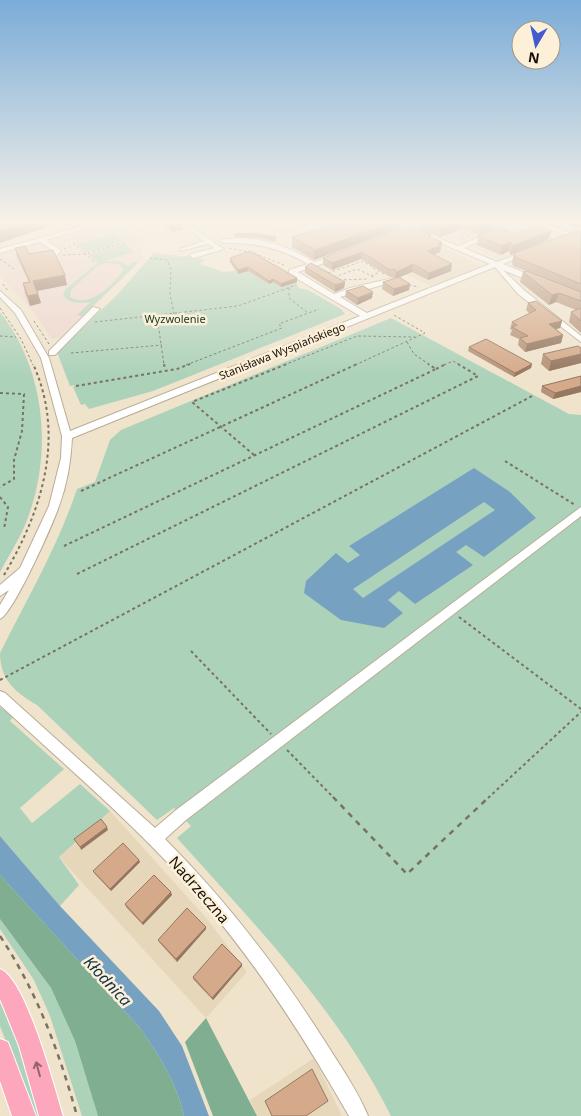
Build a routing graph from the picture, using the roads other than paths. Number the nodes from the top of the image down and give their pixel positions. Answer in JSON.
{"nodes":[{"id":1,"x":292,"y":272,"type":"edge"},
{"id":2,"x":479,"y":272,"type":"edge"},
{"id":3,"x":499,"y":272,"type":"edge"},
{"id":4,"x":514,"y":272,"type":"edge"},
{"id":5,"x":390,"y":279,"type":"edge"},
{"id":6,"x":543,"y":284,"type":"edge"},
{"id":7,"x":0,"y":293,"type":"edge"},
{"id":8,"x":334,"y":297,"type":"junction"},
{"id":9,"x":96,"y":309,"type":"dead end"},
{"id":10,"x":367,"y":318,"type":"junction"},
{"id":11,"x":581,"y":340,"type":"edge"},
{"id":12,"x":52,"y":353,"type":"dead end"},
{"id":13,"x":67,"y":436,"type":"junction"},
{"id":14,"x":581,"y":510,"type":"edge"},
{"id":15,"x":25,"y":567,"type":"junction"},
{"id":16,"x":0,"y":592,"type":"edge"},
{"id":17,"x":0,"y":614,"type":"edge"},
{"id":18,"x":0,"y":697,"type":"edge"},
{"id":19,"x":154,"y":839,"type":"junction"},
{"id":20,"x":0,"y":979,"type":"edge"},
{"id":21,"x":0,"y":1050,"type":"edge"},
{"id":22,"x":24,"y":1116,"type":"edge"},
{"id":23,"x":50,"y":1116,"type":"edge"},
{"id":24,"x":359,"y":1116,"type":"edge"}],
"edges":[{"from":1,"to":8,"type":"street"},
{"from":2,"to":10,"type":"street","name":"Stanisława Wyspiańskiego"},
{"from":3,"to":11,"type":"street"},
{"from":4,"to":6,"type":"street"},
{"from":5,"to":8,"type":"street"},
{"from":7,"to":13,"type":"street"},
{"from":8,"to":10,"type":"street"},
{"from":9,"to":12,"type":"street"},
{"from":10,"to":13,"type":"street","name":"Stanisława Wyspiańskiego"},
{"from":13,"to":15,"type":"street"},
{"from":14,"to":19,"type":"street"},
{"from":15,"to":16,"type":"street"},
{"from":15,"to":17,"type":"street"},
{"from":18,"to":19,"type":"street","name":"Nadrzeczna"},
{"from":19,"to":24,"type":"street","name":"Nadrzeczna"},
{"from":23,"to":20,"type":"main road","one_way":true},
{"from":21,"to":22,"type":"main road"}]}
